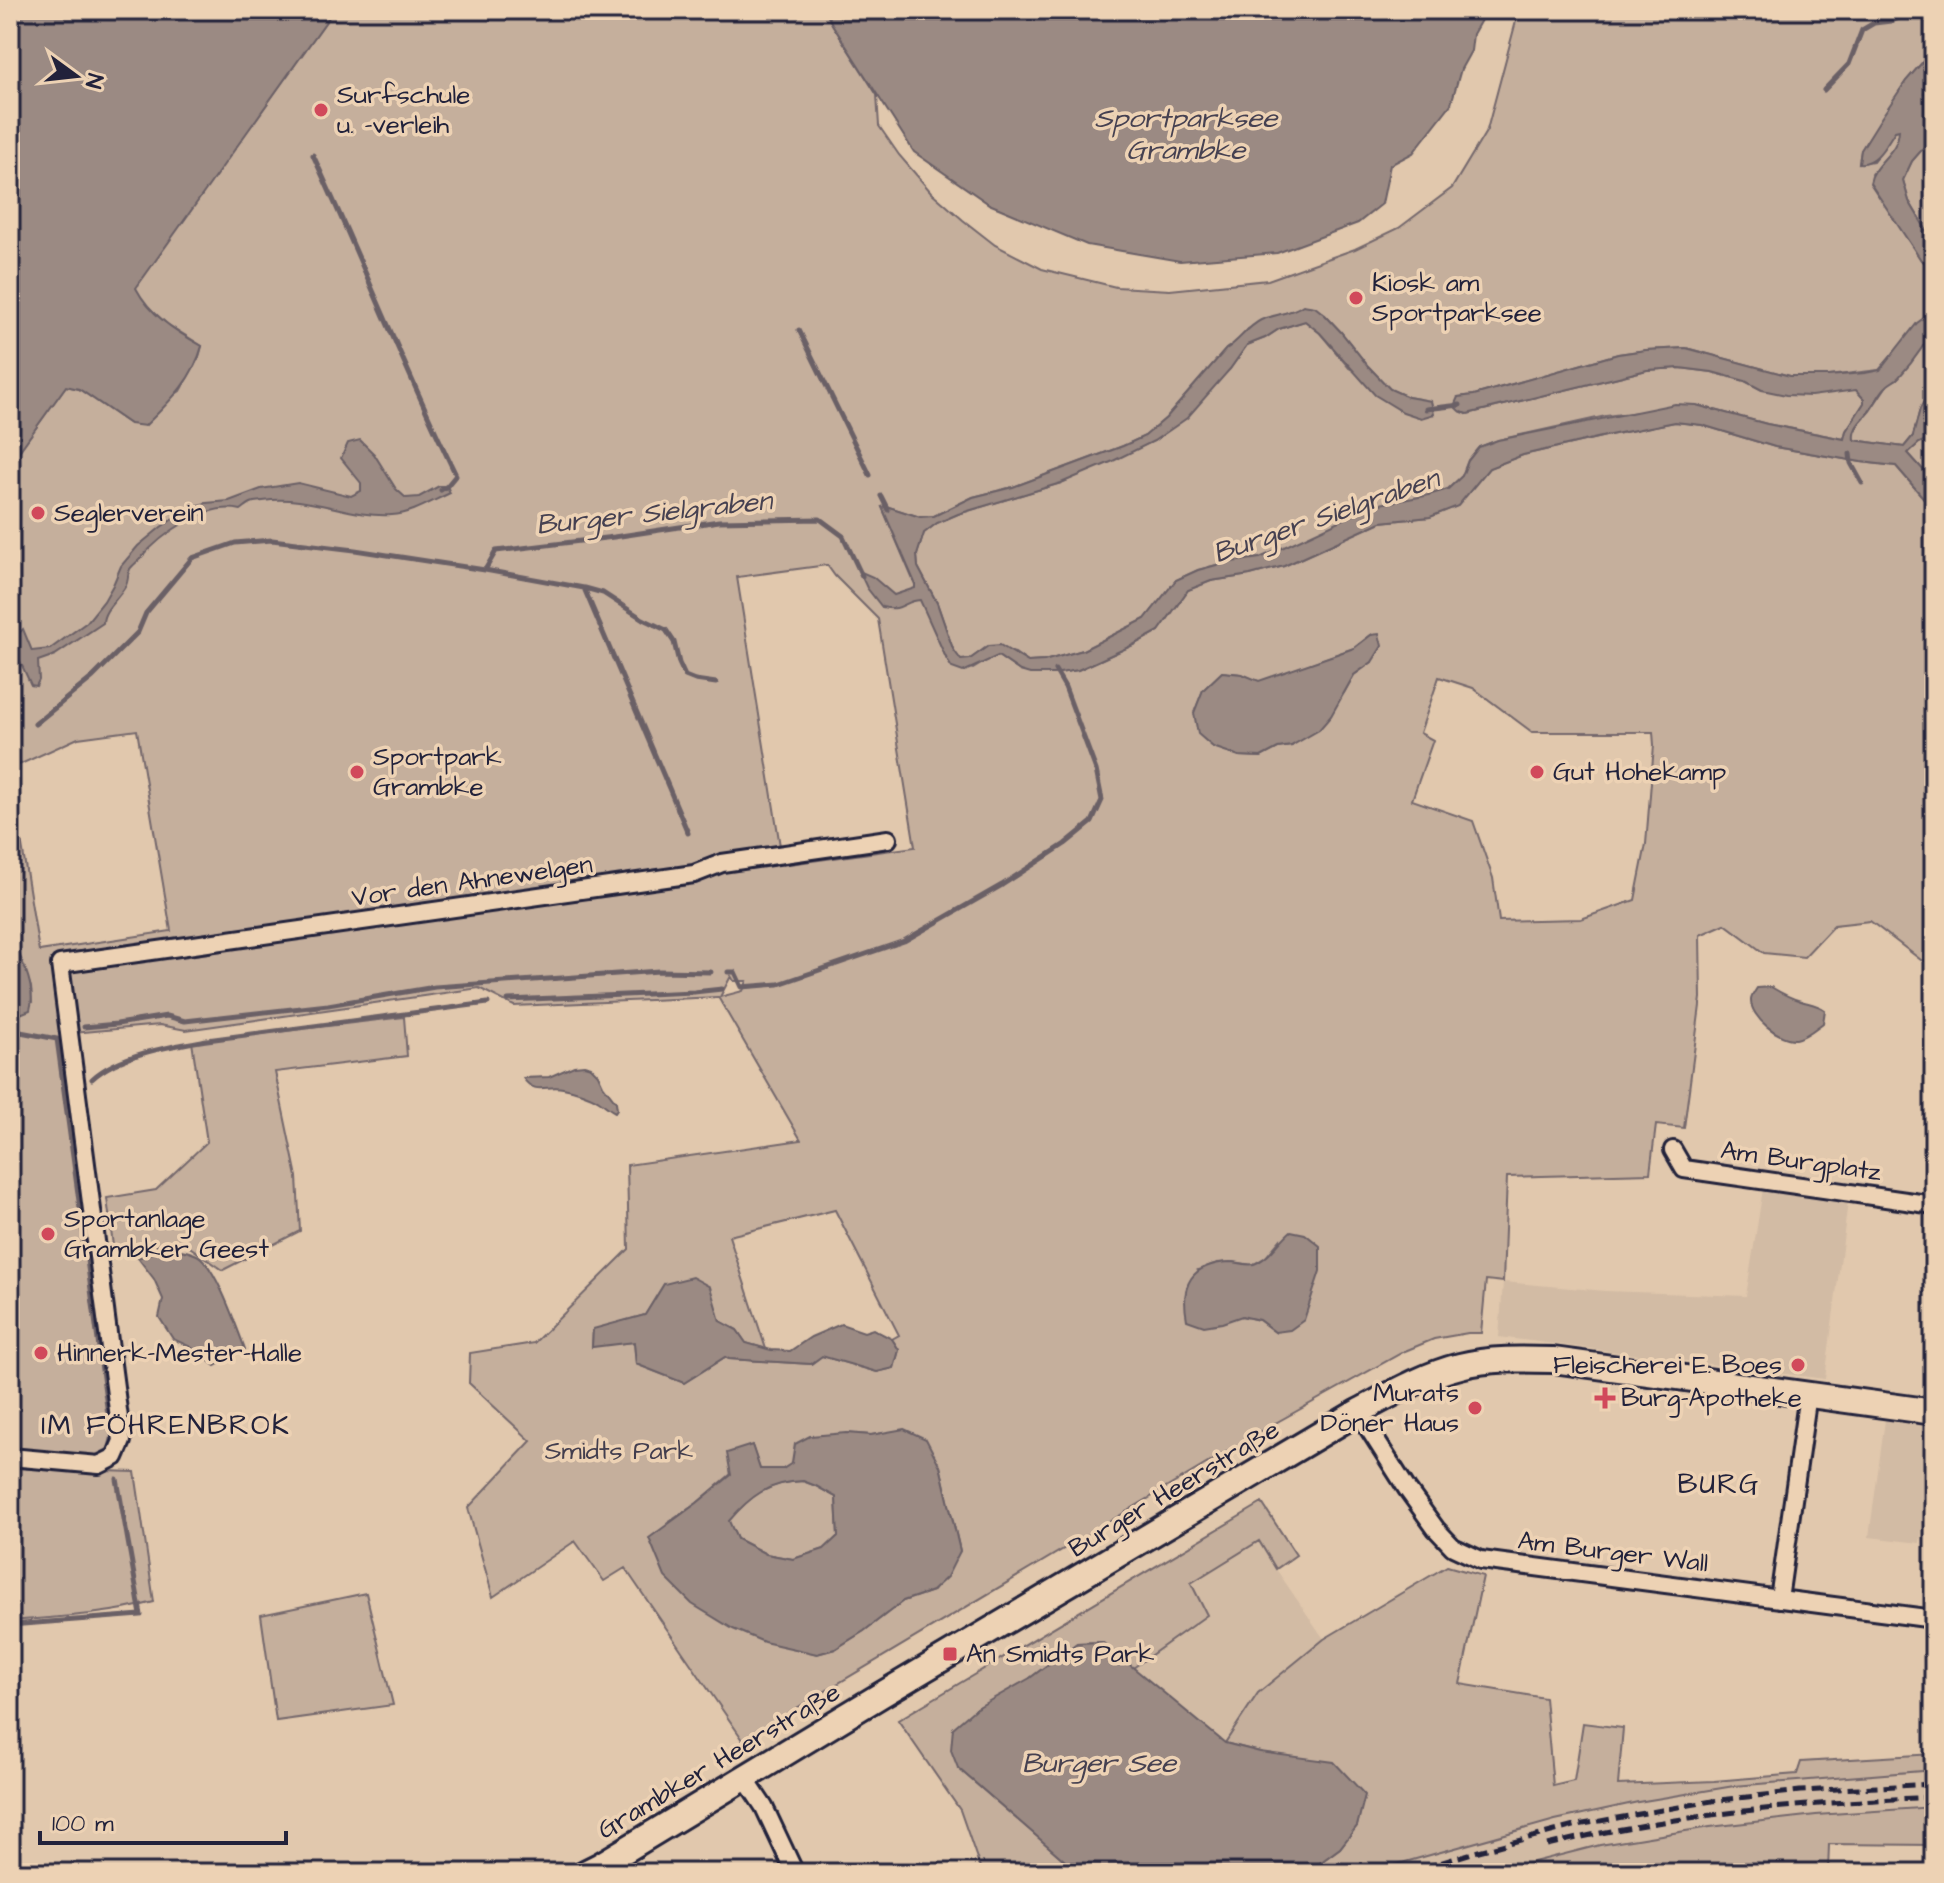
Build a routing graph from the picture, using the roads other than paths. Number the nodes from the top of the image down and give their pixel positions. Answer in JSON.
{"nodes":[{"id":1,"x":888,"y":839,"type":"dead end"},
{"id":2,"x":1673,"y":1150,"type":"dead end"},
{"id":3,"x":1934,"y":1205,"type":"edge"},
{"id":4,"x":1808,"y":1394,"type":"junction"},
{"id":5,"x":1358,"y":1412,"type":"junction"},
{"id":6,"x":1934,"y":1412,"type":"edge"},
{"id":7,"x":10,"y":1457,"type":"edge"},
{"id":8,"x":1779,"y":1599,"type":"junction"},
{"id":9,"x":1934,"y":1619,"type":"edge"},
{"id":10,"x":881,"y":1695,"type":"joint"},
{"id":11,"x":744,"y":1777,"type":"junction"},
{"id":12,"x":596,"y":1871,"type":"edge"},
{"id":13,"x":795,"y":1873,"type":"edge"}],
"edges":[{"from":1,"to":7,"type":"street","name":"Vor den Ahnewelgen"},
{"from":2,"to":3,"type":"street","name":"Am Burgplatz"},
{"from":4,"to":5,"type":"main road","name":"Burger Heerstraße"},
{"from":4,"to":6,"type":"main road","name":"Burger Heerstraße"},
{"from":4,"to":8,"type":"street"},
{"from":5,"to":8,"type":"street","name":"Am Burger Wall"},
{"from":5,"to":10,"type":"main road","name":"Burger Heerstraße"},
{"from":8,"to":9,"type":"street","name":"Am Burger Wall"},
{"from":10,"to":11,"type":"main road","name":"Grambker Heerstraße"},
{"from":11,"to":12,"type":"main road","name":"Grambker Heerstraße"},
{"from":11,"to":13,"type":"street"}]}
